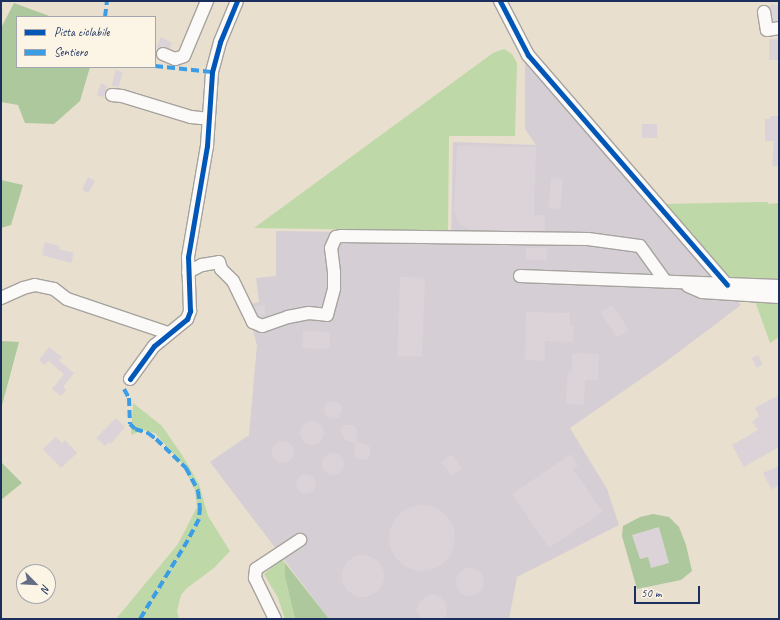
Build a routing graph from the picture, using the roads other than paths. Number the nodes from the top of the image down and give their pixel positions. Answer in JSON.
{"nodes":[{"id":1,"x":207,"y":1,"type":"edge"},
{"id":2,"x":237,"y":1,"type":"edge"},
{"id":3,"x":500,"y":1,"type":"edge"},
{"id":4,"x":764,"y":12,"type":"dead end"},
{"id":5,"x":779,"y":28,"type":"edge"},
{"id":6,"x":163,"y":54,"type":"dead end"},
{"id":7,"x":112,"y":95,"type":"dead end"},
{"id":8,"x":209,"y":119,"type":"junction"},
{"id":9,"x":188,"y":272,"type":"junction"},
{"id":10,"x":520,"y":276,"type":"dead end"},
{"id":11,"x":666,"y":282,"type":"junction"},
{"id":12,"x":679,"y":282,"type":"junction"},
{"id":13,"x":727,"y":285,"type":"junction"},
{"id":14,"x":779,"y":286,"type":"edge"},
{"id":15,"x":779,"y":297,"type":"edge"},
{"id":16,"x":1,"y":298,"type":"edge"},
{"id":17,"x":168,"y":333,"type":"junction"},
{"id":18,"x":130,"y":379,"type":"dead end"},
{"id":19,"x":300,"y":540,"type":"dead end"},
{"id":20,"x":275,"y":619,"type":"edge"}],
"edges":[{"from":1,"to":6,"type":"street"},
{"from":2,"to":8,"type":"street"},
{"from":3,"to":13,"type":"street"},
{"from":4,"to":5,"type":"street"},
{"from":7,"to":8,"type":"street"},
{"from":8,"to":9,"type":"street"},
{"from":9,"to":11,"type":"street"},
{"from":9,"to":17,"type":"street"},
{"from":10,"to":11,"type":"street"},
{"from":11,"to":12,"type":"street"},
{"from":12,"to":13,"type":"street"},
{"from":12,"to":15,"type":"street"},
{"from":13,"to":14,"type":"street"},
{"from":16,"to":17,"type":"street"},
{"from":17,"to":18,"type":"street"},
{"from":19,"to":20,"type":"street"}]}
